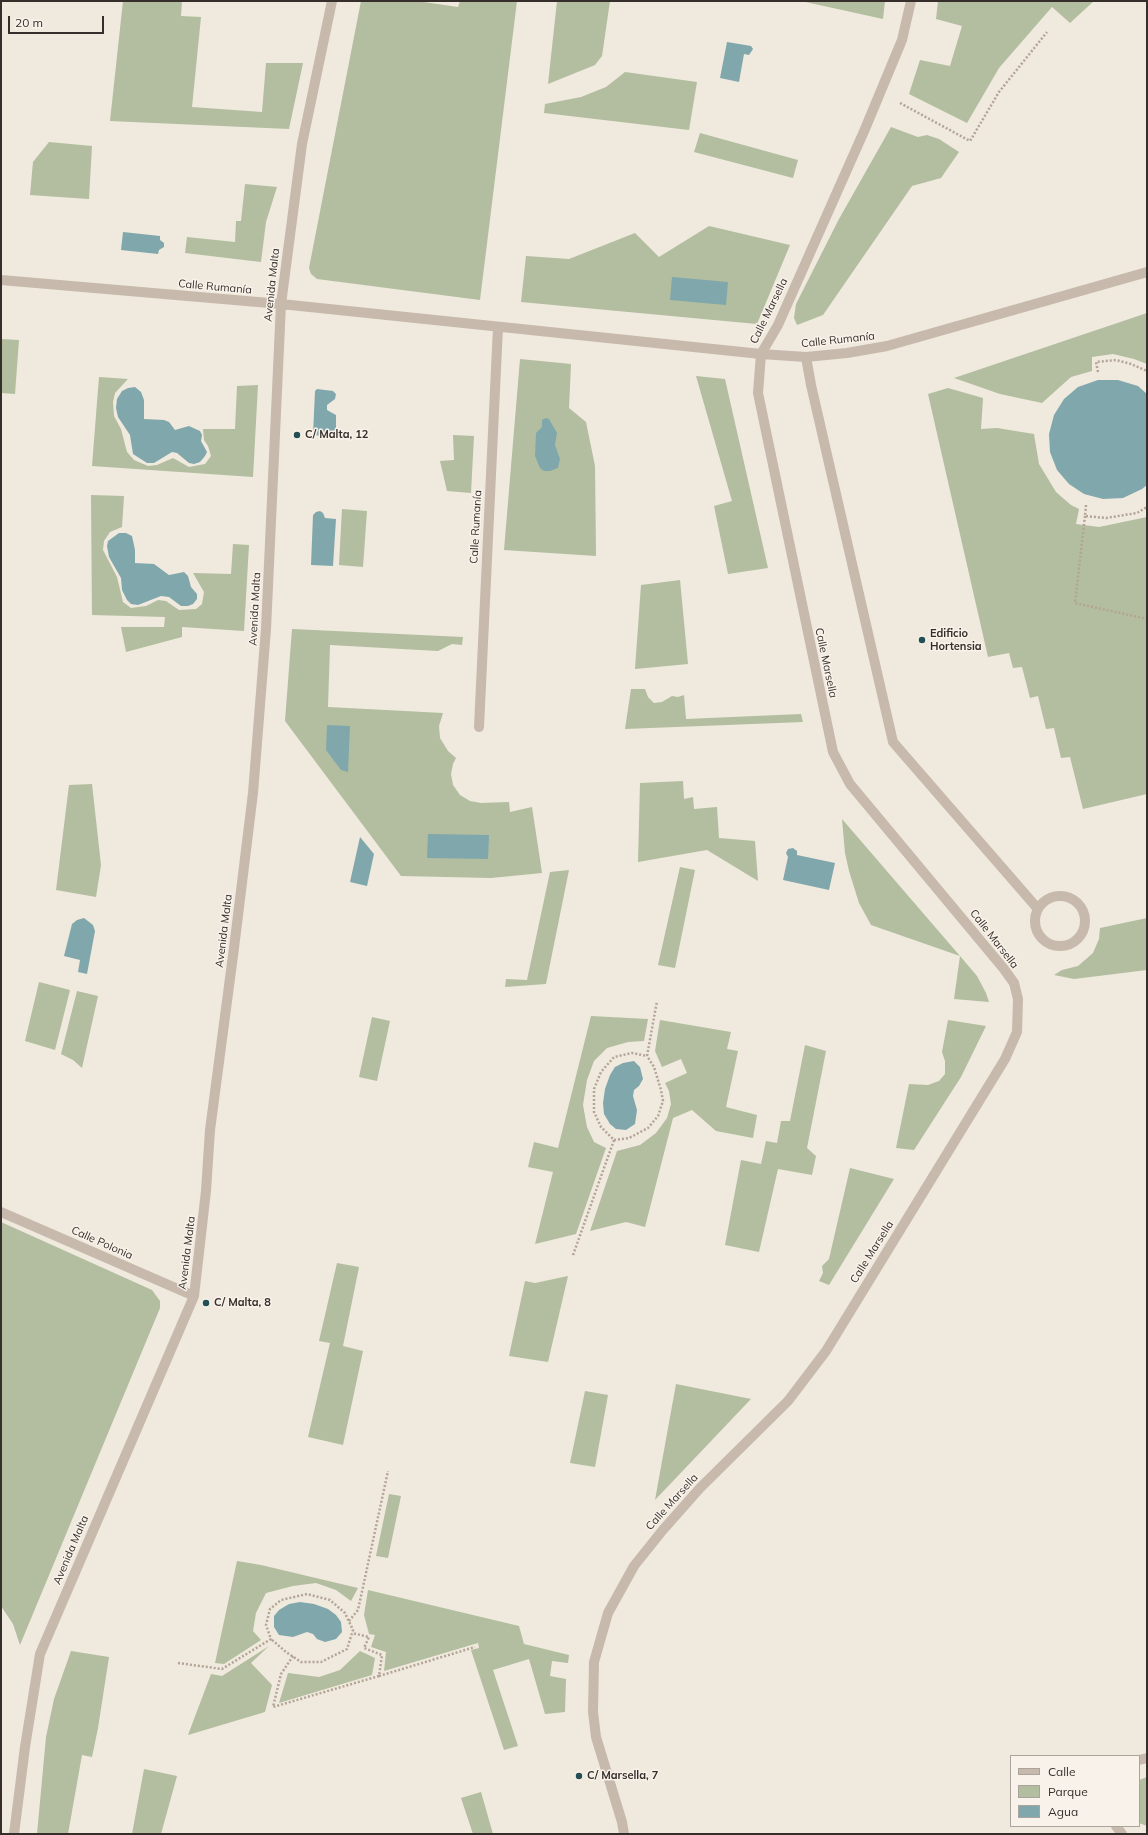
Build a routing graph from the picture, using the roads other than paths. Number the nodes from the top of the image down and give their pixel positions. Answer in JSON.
{"nodes":[{"id":1,"x":332,"y":1,"type":"edge"},
{"id":2,"x":911,"y":1,"type":"edge"},
{"id":3,"x":1147,"y":272,"type":"edge"},
{"id":4,"x":1,"y":280,"type":"edge"},
{"id":5,"x":281,"y":304,"type":"junction"},
{"id":6,"x":498,"y":327,"type":"junction"},
{"id":7,"x":761,"y":354,"type":"junction"},
{"id":8,"x":806,"y":356,"type":"junction"},
{"id":9,"x":479,"y":727,"type":"dead end"},
{"id":10,"x":1038,"y":909,"type":"junction"},
{"id":11,"x":1,"y":1212,"type":"edge"},
{"id":12,"x":194,"y":1296,"type":"junction"},
{"id":13,"x":14,"y":1834,"type":"edge"},
{"id":14,"x":624,"y":1834,"type":"edge"}],
"edges":[{"from":1,"to":5,"type":"street","name":"Avenida Malta"},
{"from":2,"to":7,"type":"street","name":"Calle Marsella"},
{"from":3,"to":8,"type":"street","name":"Calle Rumanía"},
{"from":4,"to":5,"type":"street","name":"Calle Rumanía"},
{"from":5,"to":6,"type":"street","name":"Calle Rumanía"},
{"from":5,"to":12,"type":"street","name":"Avenida Malta"},
{"from":6,"to":7,"type":"street","name":"Calle Rumanía"},
{"from":6,"to":9,"type":"street","name":"Calle Rumanía"},
{"from":7,"to":8,"type":"street","name":"Calle Rumanía"},
{"from":7,"to":14,"type":"street","name":"Calle Marsella"},
{"from":8,"to":10,"type":"street"},
{"from":10,"to":10,"type":"street"},
{"from":11,"to":12,"type":"street","name":"Calle Polonia"},
{"from":12,"to":13,"type":"street","name":"Avenida Malta"}]}
